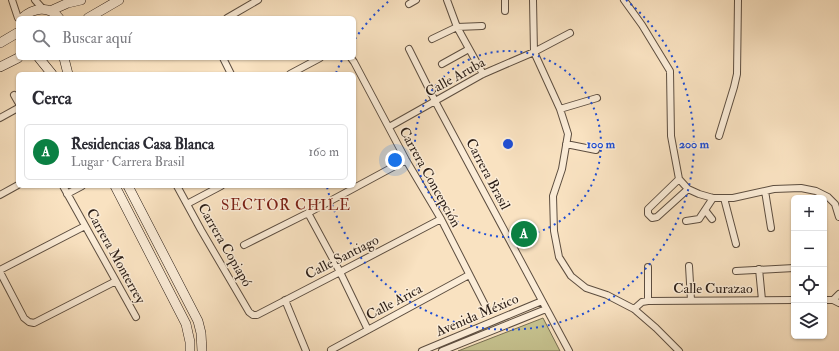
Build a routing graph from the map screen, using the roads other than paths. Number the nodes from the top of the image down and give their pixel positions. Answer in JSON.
{"nodes":[{"id":1,"x":12,"y":0,"type":"edge"},
{"id":2,"x":36,"y":0,"type":"edge"},
{"id":3,"x":81,"y":0,"type":"edge"},
{"id":4,"x":119,"y":0,"type":"edge"},
{"id":5,"x":258,"y":0,"type":"edge"},
{"id":6,"x":416,"y":0,"type":"edge"},
{"id":7,"x":447,"y":0,"type":"edge"},
{"id":8,"x":505,"y":0,"type":"edge"},
{"id":9,"x":533,"y":0,"type":"edge"},
{"id":10,"x":624,"y":0,"type":"edge"},
{"id":11,"x":738,"y":0,"type":"edge"},
{"id":12,"x":409,"y":4,"type":"dead end"},
{"id":13,"x":47,"y":10,"type":"junction"},
{"id":14,"x":505,"y":11,"type":"dead end"},
{"id":15,"x":17,"y":16,"type":"edge"},
{"id":16,"x":24,"y":16,"type":"edge"},
{"id":17,"x":58,"y":16,"type":"edge"},
{"id":18,"x":91,"y":16,"type":"edge"},
{"id":19,"x":230,"y":16,"type":"edge"},
{"id":20,"x":482,"y":26,"type":"dead end"},
{"id":21,"x":457,"y":27,"type":"junction"},
{"id":22,"x":570,"y":33,"type":"dead end"},
{"id":23,"x":16,"y":34,"type":"edge"},
{"id":24,"x":432,"y":39,"type":"dead end"},
{"id":25,"x":0,"y":43,"type":"edge"},
{"id":26,"x":409,"y":49,"type":"dead end"},
{"id":27,"x":469,"y":49,"type":"junction"},
{"id":28,"x":534,"y":52,"type":"junction"},
{"id":29,"x":16,"y":59,"type":"edge"},
{"id":30,"x":41,"y":60,"type":"edge"},
{"id":31,"x":64,"y":60,"type":"edge"},
{"id":32,"x":224,"y":60,"type":"edge"},
{"id":33,"x":316,"y":60,"type":"edge"},
{"id":34,"x":352,"y":60,"type":"edge"},
{"id":35,"x":442,"y":64,"type":"dead end"},
{"id":36,"x":0,"y":67,"type":"edge"},
{"id":37,"x":50,"y":72,"type":"edge"},
{"id":38,"x":68,"y":72,"type":"edge"},
{"id":39,"x":230,"y":72,"type":"edge"},
{"id":40,"x":294,"y":72,"type":"edge"},
{"id":41,"x":483,"y":74,"type":"junction"},
{"id":42,"x":14,"y":95,"type":"dead end"},
{"id":43,"x":16,"y":98,"type":"edge"},
{"id":44,"x":597,"y":98,"type":"dead end"},
{"id":45,"x":436,"y":101,"type":"junction"},
{"id":46,"x":16,"y":109,"type":"edge"},
{"id":47,"x":560,"y":109,"type":"junction"},
{"id":48,"x":0,"y":118,"type":"edge"},
{"id":49,"x":389,"y":127,"type":"junction"},
{"id":50,"x":719,"y":136,"type":"dead end"},
{"id":51,"x":566,"y":144,"type":"junction"},
{"id":52,"x":596,"y":150,"type":"dead end"},
{"id":53,"x":406,"y":160,"type":"junction"},
{"id":54,"x":679,"y":179,"type":"junction"},
{"id":55,"x":16,"y":186,"type":"edge"},
{"id":56,"x":356,"y":187,"type":"edge"},
{"id":57,"x":64,"y":188,"type":"edge"},
{"id":58,"x":78,"y":188,"type":"edge"},
{"id":59,"x":116,"y":188,"type":"edge"},
{"id":60,"x":129,"y":188,"type":"edge"},
{"id":61,"x":178,"y":188,"type":"edge"},
{"id":62,"x":217,"y":188,"type":"edge"},
{"id":63,"x":354,"y":188,"type":"edge"},
{"id":64,"x":688,"y":189,"type":"junction"},
{"id":65,"x":765,"y":191,"type":"junction"},
{"id":66,"x":67,"y":194,"type":"junction"},
{"id":67,"x":0,"y":195,"type":"edge"},
{"id":68,"x":713,"y":198,"type":"junction"},
{"id":69,"x":724,"y":198,"type":"junction"},
{"id":70,"x":187,"y":204,"type":"junction"},
{"id":71,"x":705,"y":210,"type":"junction"},
{"id":72,"x":308,"y":213,"type":"junction"},
{"id":73,"x":839,"y":217,"type":"edge"},
{"id":74,"x":441,"y":219,"type":"junction"},
{"id":75,"x":712,"y":219,"type":"dead end"},
{"id":76,"x":686,"y":221,"type":"dead end"},
{"id":77,"x":85,"y":226,"type":"junction"},
{"id":78,"x":771,"y":228,"type":"dead end"},
{"id":79,"x":736,"y":244,"type":"dead end"},
{"id":80,"x":244,"y":245,"type":"dead end"},
{"id":81,"x":688,"y":266,"type":"dead end"},
{"id":82,"x":648,"y":267,"type":"dead end"},
{"id":83,"x":791,"y":268,"type":"edge"},
{"id":84,"x":759,"y":269,"type":"junction"},
{"id":85,"x":0,"y":271,"type":"edge"},
{"id":86,"x":736,"y":271,"type":"dead end"},
{"id":87,"x":340,"y":272,"type":"junction"},
{"id":88,"x":469,"y":275,"type":"junction"},
{"id":89,"x":116,"y":281,"type":"junction"},
{"id":90,"x":839,"y":294,"type":"edge"},
{"id":91,"x":285,"y":300,"type":"junction"},
{"id":92,"x":542,"y":300,"type":"junction"},
{"id":93,"x":691,"y":300,"type":"junction"},
{"id":94,"x":762,"y":300,"type":"junction"},
{"id":95,"x":791,"y":300,"type":"edge"},
{"id":96,"x":648,"y":301,"type":"junction"},
{"id":97,"x":836,"y":302,"type":"edge"},
{"id":98,"x":487,"y":309,"type":"dead end"},
{"id":99,"x":546,"y":309,"type":"junction"},
{"id":100,"x":634,"y":309,"type":"junction"},
{"id":101,"x":253,"y":315,"type":"joint"},
{"id":102,"x":136,"y":316,"type":"dead end"},
{"id":103,"x":368,"y":330,"type":"junction"},
{"id":104,"x":444,"y":342,"type":"junction"},
{"id":105,"x":331,"y":350,"type":"dead end"},
{"id":106,"x":446,"y":350,"type":"edge"},
{"id":107,"x":190,"y":351,"type":"edge"},
{"id":108,"x":202,"y":351,"type":"edge"},
{"id":109,"x":306,"y":351,"type":"edge"},
{"id":110,"x":422,"y":351,"type":"edge"},
{"id":111,"x":569,"y":351,"type":"edge"},
{"id":112,"x":679,"y":351,"type":"edge"}],
"edges":[{"from":1,"to":15,"type":"street"},
{"from":2,"to":13,"type":"street"},
{"from":3,"to":13,"type":"street"},
{"from":4,"to":18,"type":"street"},
{"from":5,"to":19,"type":"street"},
{"from":6,"to":12,"type":"street"},
{"from":7,"to":21,"type":"street"},
{"from":8,"to":14,"type":"street"},
{"from":9,"to":28,"type":"street"},
{"from":10,"to":54,"type":"street"},
{"from":11,"to":50,"type":"street"},
{"from":13,"to":16,"type":"street"},
{"from":13,"to":17,"type":"street"},
{"from":20,"to":21,"type":"street"},
{"from":21,"to":24,"type":"street"},
{"from":21,"to":27,"type":"street"},
{"from":22,"to":28,"type":"street","name":"Calle Aruba"},
{"from":23,"to":25,"type":"street"},
{"from":26,"to":45,"type":"street","name":"Carrera Brasil"},
{"from":27,"to":35,"type":"street"},
{"from":27,"to":41,"type":"street"},
{"from":28,"to":41,"type":"street","name":"Calle Aruba"},
{"from":28,"to":47,"type":"street"},
{"from":29,"to":36,"type":"street"},
{"from":30,"to":37,"type":"street"},
{"from":31,"to":38,"type":"street"},
{"from":32,"to":39,"type":"street"},
{"from":33,"to":40,"type":"street"},
{"from":34,"to":49,"type":"street","name":"Carrera Concepción"},
{"from":41,"to":45,"type":"street","name":"Calle Aruba"},
{"from":42,"to":43,"type":"street"},
{"from":44,"to":47,"type":"street"},
{"from":45,"to":49,"type":"street","name":"Calle Aruba"},
{"from":45,"to":92,"type":"street","name":"Carrera Brasil"},
{"from":46,"to":48,"type":"street"},
{"from":47,"to":51,"type":"street"},
{"from":49,"to":53,"type":"street","name":"Carrera Concepción"},
{"from":51,"to":52,"type":"street"},
{"from":51,"to":100,"type":"street"},
{"from":53,"to":56,"type":"street"},
{"from":53,"to":74,"type":"street","name":"Carrera Concepción"},
{"from":54,"to":64,"type":"street"},
{"from":54,"to":64,"type":"street"},
{"from":55,"to":67,"type":"street"},
{"from":57,"to":66,"type":"street","name":"Carrera Monterrey"},
{"from":58,"to":66,"type":"street"},
{"from":59,"to":107,"type":"street"},
{"from":60,"to":108,"type":"street"},
{"from":61,"to":70,"type":"street","name":"Carrera Copiapó"},
{"from":62,"to":70,"type":"street"},
{"from":63,"to":72,"type":"street"},
{"from":64,"to":68,"type":"street"},
{"from":65,"to":69,"type":"street"},
{"from":65,"to":73,"type":"street"},
{"from":65,"to":78,"type":"street"},
{"from":66,"to":77,"type":"street","name":"Carrera Monterrey"},
{"from":68,"to":69,"type":"street"},
{"from":68,"to":71,"type":"street"},
{"from":69,"to":79,"type":"street"},
{"from":70,"to":101,"type":"street","name":"Carrera Copiapó"},
{"from":71,"to":75,"type":"street"},
{"from":71,"to":76,"type":"street"},
{"from":72,"to":80,"type":"street"},
{"from":72,"to":87,"type":"street"},
{"from":74,"to":87,"type":"street","name":"Calle Santiago"},
{"from":74,"to":88,"type":"street","name":"Carrera Concepción"},
{"from":77,"to":85,"type":"street"},
{"from":77,"to":89,"type":"street","name":"Carrera Monterrey"},
{"from":81,"to":93,"type":"street"},
{"from":82,"to":96,"type":"street"},
{"from":83,"to":84,"type":"street"},
{"from":84,"to":86,"type":"street"},
{"from":84,"to":94,"type":"street"},
{"from":85,"to":89,"type":"street"},
{"from":87,"to":91,"type":"street","name":"Calle Santiago"},
{"from":87,"to":103,"type":"street"},
{"from":88,"to":98,"type":"street","name":"Carrera Concepción"},
{"from":88,"to":103,"type":"street","name":"Calle Arica"},
{"from":89,"to":102,"type":"street","name":"Carrera Monterrey"},
{"from":90,"to":97,"type":"street"},
{"from":91,"to":101,"type":"street","name":"Calle Santiago"},
{"from":91,"to":109,"type":"street"},
{"from":92,"to":99,"type":"street","name":"Carrera Brasil"},
{"from":92,"to":104,"type":"street","name":"Avenida México"},
{"from":93,"to":94,"type":"street","name":"Calle Curazao"},
{"from":93,"to":96,"type":"street","name":"Calle Curazao"},
{"from":94,"to":95,"type":"street","name":"Calle Curazao"},
{"from":96,"to":100,"type":"street","name":"Calle Curazao"},
{"from":99,"to":106,"type":"street","name":"Avenida México"},
{"from":99,"to":111,"type":"street","name":"Carrera Brasil"},
{"from":100,"to":112,"type":"street"},
{"from":103,"to":105,"type":"street","name":"Calle Arica"},
{"from":104,"to":106,"type":"street"},
{"from":104,"to":110,"type":"street","name":"Avenida México"}]}
